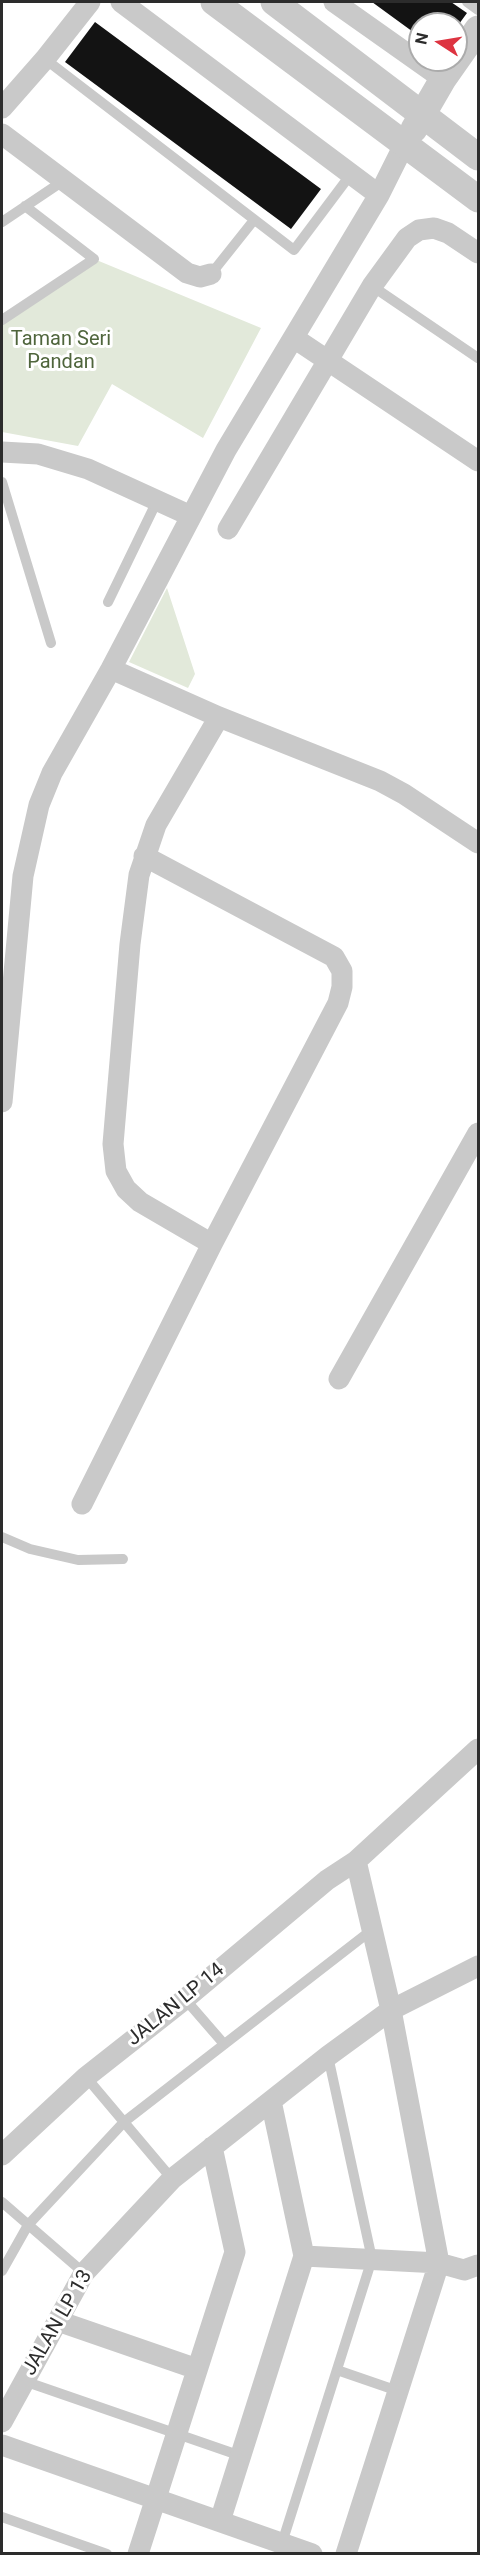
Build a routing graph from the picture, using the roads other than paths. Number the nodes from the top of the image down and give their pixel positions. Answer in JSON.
{"nodes":[{"id":1,"x":90,"y":2,"type":"edge"},
{"id":2,"x":121,"y":2,"type":"edge"},
{"id":3,"x":214,"y":2,"type":"edge"},
{"id":4,"x":274,"y":2,"type":"edge"},
{"id":5,"x":334,"y":2,"type":"edge"},
{"id":6,"x":467,"y":2,"type":"edge"},
{"id":7,"x":478,"y":10,"type":"edge"},
{"id":8,"x":478,"y":30,"type":"edge"},
{"id":9,"x":45,"y":58,"type":"junction"},
{"id":10,"x":443,"y":79,"type":"junction"},
{"id":11,"x":2,"y":108,"type":"edge"},
{"id":12,"x":422,"y":115,"type":"junction"},
{"id":13,"x":2,"y":134,"type":"edge"},
{"id":14,"x":404,"y":145,"type":"junction"},
{"id":15,"x":478,"y":157,"type":"edge"},
{"id":16,"x":351,"y":174,"type":"junction"},
{"id":17,"x":63,"y":181,"type":"junction"},
{"id":18,"x":379,"y":195,"type":"junction"},
{"id":19,"x":478,"y":199,"type":"edge"},
{"id":20,"x":25,"y":206,"type":"junction"},
{"id":21,"x":254,"y":220,"type":"junction"},
{"id":22,"x":2,"y":222,"type":"edge"},
{"id":23,"x":478,"y":253,"type":"edge"},
{"id":24,"x":211,"y":274,"type":"joint"},
{"id":25,"x":372,"y":286,"type":"junction"},
{"id":26,"x":2,"y":320,"type":"edge"},
{"id":27,"x":294,"y":338,"type":"junction"},
{"id":28,"x":478,"y":358,"type":"edge"},
{"id":29,"x":327,"y":360,"type":"junction"},
{"id":30,"x":2,"y":452,"type":"edge"},
{"id":31,"x":478,"y":461,"type":"edge"},
{"id":32,"x":2,"y":482,"type":"edge"},
{"id":33,"x":157,"y":501,"type":"junction"},
{"id":34,"x":191,"y":516,"type":"junction"},
{"id":35,"x":228,"y":529,"type":"dead end"},
{"id":36,"x":108,"y":602,"type":"dead end"},
{"id":37,"x":51,"y":643,"type":"dead end"},
{"id":38,"x":111,"y":669,"type":"junction"},
{"id":39,"x":219,"y":717,"type":"junction"},
{"id":40,"x":478,"y":843,"type":"edge"},
{"id":41,"x":144,"y":856,"type":"junction"},
{"id":42,"x":2,"y":1102,"type":"edge"},
{"id":43,"x":478,"y":1133,"type":"edge"},
{"id":44,"x":212,"y":1244,"type":"junction"},
{"id":45,"x":339,"y":1379,"type":"dead end"},
{"id":46,"x":81,"y":1504,"type":"dead end"},
{"id":47,"x":2,"y":1537,"type":"edge"},
{"id":48,"x":123,"y":1559,"type":"dead end"},
{"id":49,"x":478,"y":1749,"type":"edge"},
{"id":50,"x":356,"y":1861,"type":"junction"},
{"id":51,"x":373,"y":1929,"type":"junction"},
{"id":52,"x":478,"y":1966,"type":"edge"},
{"id":53,"x":185,"y":1999,"type":"junction"},
{"id":54,"x":392,"y":2010,"type":"junction"},
{"id":55,"x":224,"y":2044,"type":"junction"},
{"id":56,"x":328,"y":2056,"type":"junction"},
{"id":57,"x":86,"y":2077,"type":"junction"},
{"id":58,"x":271,"y":2101,"type":"junction"},
{"id":59,"x":124,"y":2122,"type":"junction"},
{"id":60,"x":212,"y":2147,"type":"junction"},
{"id":61,"x":2,"y":2155,"type":"edge"},
{"id":62,"x":172,"y":2179,"type":"junction"},
{"id":63,"x":2,"y":2202,"type":"edge"},
{"id":64,"x":28,"y":2225,"type":"junction"},
{"id":65,"x":304,"y":2256,"type":"junction"},
{"id":66,"x":372,"y":2259,"type":"junction"},
{"id":67,"x":439,"y":2263,"type":"junction"},
{"id":68,"x":478,"y":2265,"type":"edge"},
{"id":69,"x":2,"y":2271,"type":"edge"},
{"id":70,"x":84,"y":2273,"type":"junction"},
{"id":71,"x":58,"y":2321,"type":"junction"},
{"id":72,"x":197,"y":2369,"type":"junction"},
{"id":73,"x":338,"y":2370,"type":"junction"},
{"id":74,"x":24,"y":2381,"type":"junction"},
{"id":75,"x":398,"y":2391,"type":"junction"},
{"id":76,"x":2,"y":2422,"type":"edge"},
{"id":77,"x":177,"y":2434,"type":"junction"},
{"id":78,"x":2,"y":2445,"type":"edge"},
{"id":79,"x":241,"y":2456,"type":"junction"},
{"id":80,"x":156,"y":2499,"type":"junction"},
{"id":81,"x":2,"y":2517,"type":"edge"},
{"id":82,"x":220,"y":2521,"type":"junction"},
{"id":83,"x":282,"y":2543,"type":"junction"},
{"id":84,"x":107,"y":2553,"type":"edge"},
{"id":85,"x":138,"y":2553,"type":"edge"},
{"id":86,"x":312,"y":2553,"type":"edge"},
{"id":87,"x":346,"y":2553,"type":"edge"}],
"edges":[{"from":1,"to":9,"type":"street"},
{"from":2,"to":16,"type":"street"},
{"from":3,"to":14,"type":"street"},
{"from":4,"to":12,"type":"street"},
{"from":5,"to":10,"type":"street"},
{"from":6,"to":7,"type":"lane"},
{"from":8,"to":10,"type":"street"},
{"from":9,"to":11,"type":"street"},
{"from":9,"to":21,"type":"lane"},
{"from":10,"to":12,"type":"street"},
{"from":12,"to":14,"type":"street"},
{"from":12,"to":15,"type":"street"},
{"from":13,"to":17,"type":"street"},
{"from":14,"to":18,"type":"street"},
{"from":14,"to":19,"type":"street"},
{"from":16,"to":18,"type":"street"},
{"from":16,"to":21,"type":"lane"},
{"from":17,"to":20,"type":"lane"},
{"from":17,"to":24,"type":"street"},
{"from":18,"to":27,"type":"street"},
{"from":20,"to":22,"type":"lane"},
{"from":20,"to":26,"type":"lane"},
{"from":21,"to":24,"type":"lane"},
{"from":23,"to":25,"type":"street"},
{"from":25,"to":28,"type":"lane"},
{"from":25,"to":29,"type":"street"},
{"from":27,"to":29,"type":"street"},
{"from":27,"to":34,"type":"street"},
{"from":29,"to":31,"type":"street"},
{"from":29,"to":35,"type":"street"},
{"from":30,"to":33,"type":"street"},
{"from":32,"to":37,"type":"lane"},
{"from":33,"to":34,"type":"street"},
{"from":33,"to":36,"type":"lane"},
{"from":34,"to":38,"type":"street"},
{"from":38,"to":39,"type":"street"},
{"from":38,"to":42,"type":"street"},
{"from":39,"to":40,"type":"street"},
{"from":39,"to":41,"type":"street"},
{"from":41,"to":44,"type":"street"},
{"from":41,"to":44,"type":"street"},
{"from":43,"to":45,"type":"street"},
{"from":44,"to":46,"type":"street"},
{"from":47,"to":48,"type":"lane"},
{"from":49,"to":50,"type":"street","name":"JALAN LP 14"},
{"from":50,"to":51,"type":"street"},
{"from":50,"to":53,"type":"street","name":"JALAN LP 14"},
{"from":51,"to":54,"type":"street"},
{"from":51,"to":55,"type":"lane"},
{"from":52,"to":54,"type":"street","name":"JALAN LP 13"},
{"from":53,"to":55,"type":"lane"},
{"from":53,"to":57,"type":"street","name":"JALAN LP 14"},
{"from":54,"to":56,"type":"street","name":"JALAN LP 13"},
{"from":54,"to":67,"type":"street"},
{"from":55,"to":59,"type":"lane"},
{"from":56,"to":58,"type":"street","name":"JALAN LP 13"},
{"from":56,"to":66,"type":"lane"},
{"from":57,"to":59,"type":"lane"},
{"from":57,"to":61,"type":"street","name":"JALAN LP 14"},
{"from":58,"to":60,"type":"street","name":"JALAN LP 13"},
{"from":58,"to":65,"type":"street"},
{"from":59,"to":62,"type":"lane"},
{"from":59,"to":64,"type":"lane"},
{"from":60,"to":62,"type":"street","name":"JALAN LP 13"},
{"from":60,"to":72,"type":"street"},
{"from":62,"to":70,"type":"street","name":"JALAN LP 13"},
{"from":63,"to":64,"type":"lane"},
{"from":64,"to":69,"type":"lane"},
{"from":64,"to":70,"type":"lane"},
{"from":65,"to":66,"type":"street"},
{"from":65,"to":79,"type":"street"},
{"from":66,"to":67,"type":"street"},
{"from":66,"to":73,"type":"lane"},
{"from":67,"to":68,"type":"street"},
{"from":67,"to":75,"type":"street"},
{"from":70,"to":71,"type":"street","name":"JALAN LP 13"},
{"from":71,"to":72,"type":"street"},
{"from":71,"to":74,"type":"street","name":"JALAN LP 13"},
{"from":72,"to":77,"type":"street"},
{"from":73,"to":75,"type":"lane"},
{"from":73,"to":83,"type":"lane"},
{"from":74,"to":76,"type":"street","name":"JALAN LP 13"},
{"from":74,"to":77,"type":"lane"},
{"from":75,"to":87,"type":"street"},
{"from":77,"to":79,"type":"lane"},
{"from":77,"to":80,"type":"street"},
{"from":78,"to":80,"type":"street"},
{"from":79,"to":82,"type":"street"},
{"from":80,"to":82,"type":"street"},
{"from":80,"to":85,"type":"street"},
{"from":81,"to":84,"type":"lane"},
{"from":82,"to":83,"type":"street"},
{"from":83,"to":86,"type":"street"}]}
